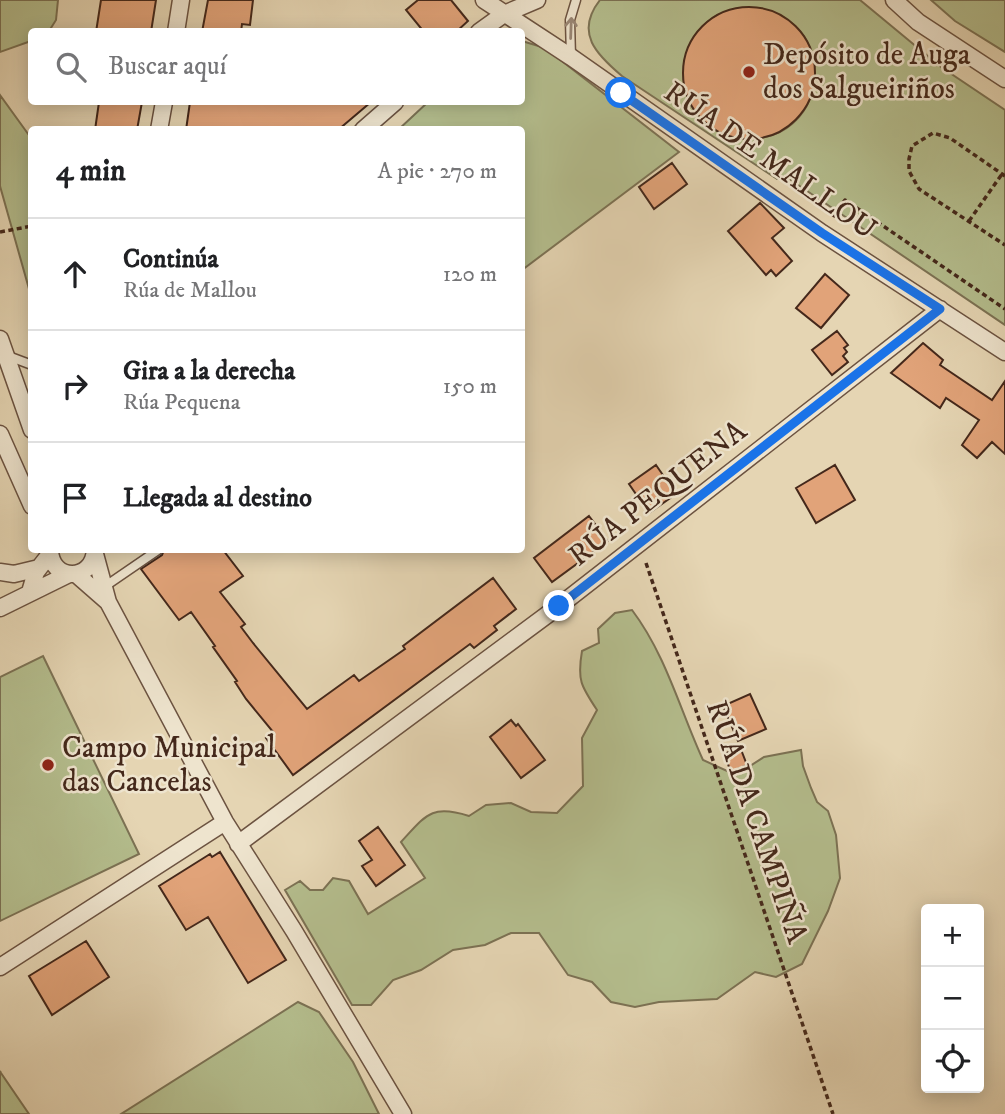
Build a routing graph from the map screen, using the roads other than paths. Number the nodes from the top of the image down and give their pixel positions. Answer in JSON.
{"nodes":[{"id":1,"x":181,"y":0,"type":"edge"},
{"id":2,"x":484,"y":0,"type":"edge"},
{"id":3,"x":537,"y":0,"type":"edge"},
{"id":4,"x":576,"y":0,"type":"edge"},
{"id":5,"x":894,"y":0,"type":"edge"},
{"id":6,"x":504,"y":15,"type":"junction"},
{"id":7,"x":177,"y":28,"type":"edge"},
{"id":8,"x":485,"y":28,"type":"edge"},
{"id":9,"x":525,"y":28,"type":"edge"},
{"id":10,"x":525,"y":28,"type":"edge"},
{"id":11,"x":571,"y":57,"type":"junction"},
{"id":12,"x":1005,"y":79,"type":"edge"},
{"id":13,"x":163,"y":105,"type":"edge"},
{"id":14,"x":392,"y":105,"type":"edge"},
{"id":15,"x":160,"y":126,"type":"edge"},
{"id":16,"x":368,"y":126,"type":"edge"},
{"id":17,"x":940,"y":309,"type":"junction"},
{"id":18,"x":3,"y":347,"type":"edge"},
{"id":19,"x":1005,"y":352,"type":"edge"},
{"id":20,"x":28,"y":363,"type":"edge"},
{"id":21,"x":28,"y":419,"type":"edge"},
{"id":22,"x":0,"y":434,"type":"edge"},
{"id":23,"x":28,"y":497,"type":"edge"},
{"id":24,"x":49,"y":553,"type":"edge"},
{"id":25,"x":50,"y":553,"type":"edge"},
{"id":26,"x":95,"y":553,"type":"edge"},
{"id":27,"x":95,"y":553,"type":"edge"},
{"id":28,"x":154,"y":553,"type":"edge"},
{"id":29,"x":39,"y":568,"type":"junction"},
{"id":30,"x":7,"y":573,"type":"edge"},
{"id":31,"x":72,"y":574,"type":"junction"},
{"id":32,"x":30,"y":592,"type":"junction"},
{"id":33,"x":106,"y":594,"type":"junction"},
{"id":34,"x":0,"y":608,"type":"edge"},
{"id":35,"x":225,"y":822,"type":"junction"},
{"id":36,"x":238,"y":844,"type":"junction"},
{"id":37,"x":0,"y":967,"type":"edge"},
{"id":38,"x":403,"y":1114,"type":"edge"}],
"edges":[{"from":1,"to":7,"type":"street"},
{"from":2,"to":6,"type":"street","name":"RÚA DE MALLOU"},
{"from":3,"to":6,"type":"street"},
{"from":11,"to":4,"type":"lane","one_way":true},
{"from":5,"to":12,"type":"street"},
{"from":6,"to":8,"type":"street"},
{"from":6,"to":9,"type":"street","name":"RÚA DE MALLOU"},
{"from":10,"to":11,"type":"street","name":"RÚA DE MALLOU"},
{"from":11,"to":17,"type":"street","name":"RÚA DE MALLOU"},
{"from":13,"to":15,"type":"street"},
{"from":14,"to":16,"type":"street"},
{"from":17,"to":19,"type":"street","name":"RÚA DE MALLOU"},
{"from":17,"to":36,"type":"street","name":"RÚA PEQUENA"},
{"from":18,"to":20,"type":"lane"},
{"from":18,"to":21,"type":"street"},
{"from":22,"to":23,"type":"street"},
{"from":24,"to":29,"type":"street"},
{"from":25,"to":31,"type":"street"},
{"from":26,"to":33,"type":"street"},
{"from":27,"to":31,"type":"street"},
{"from":28,"to":33,"type":"lane"},
{"from":29,"to":30,"type":"street"},
{"from":29,"to":32,"type":"street"},
{"from":30,"to":32,"type":"street"},
{"from":31,"to":32,"type":"street"},
{"from":31,"to":33,"type":"street"},
{"from":32,"to":34,"type":"street"},
{"from":33,"to":35,"type":"street"},
{"from":35,"to":36,"type":"street"},
{"from":35,"to":37,"type":"street"},
{"from":36,"to":38,"type":"street"}]}
